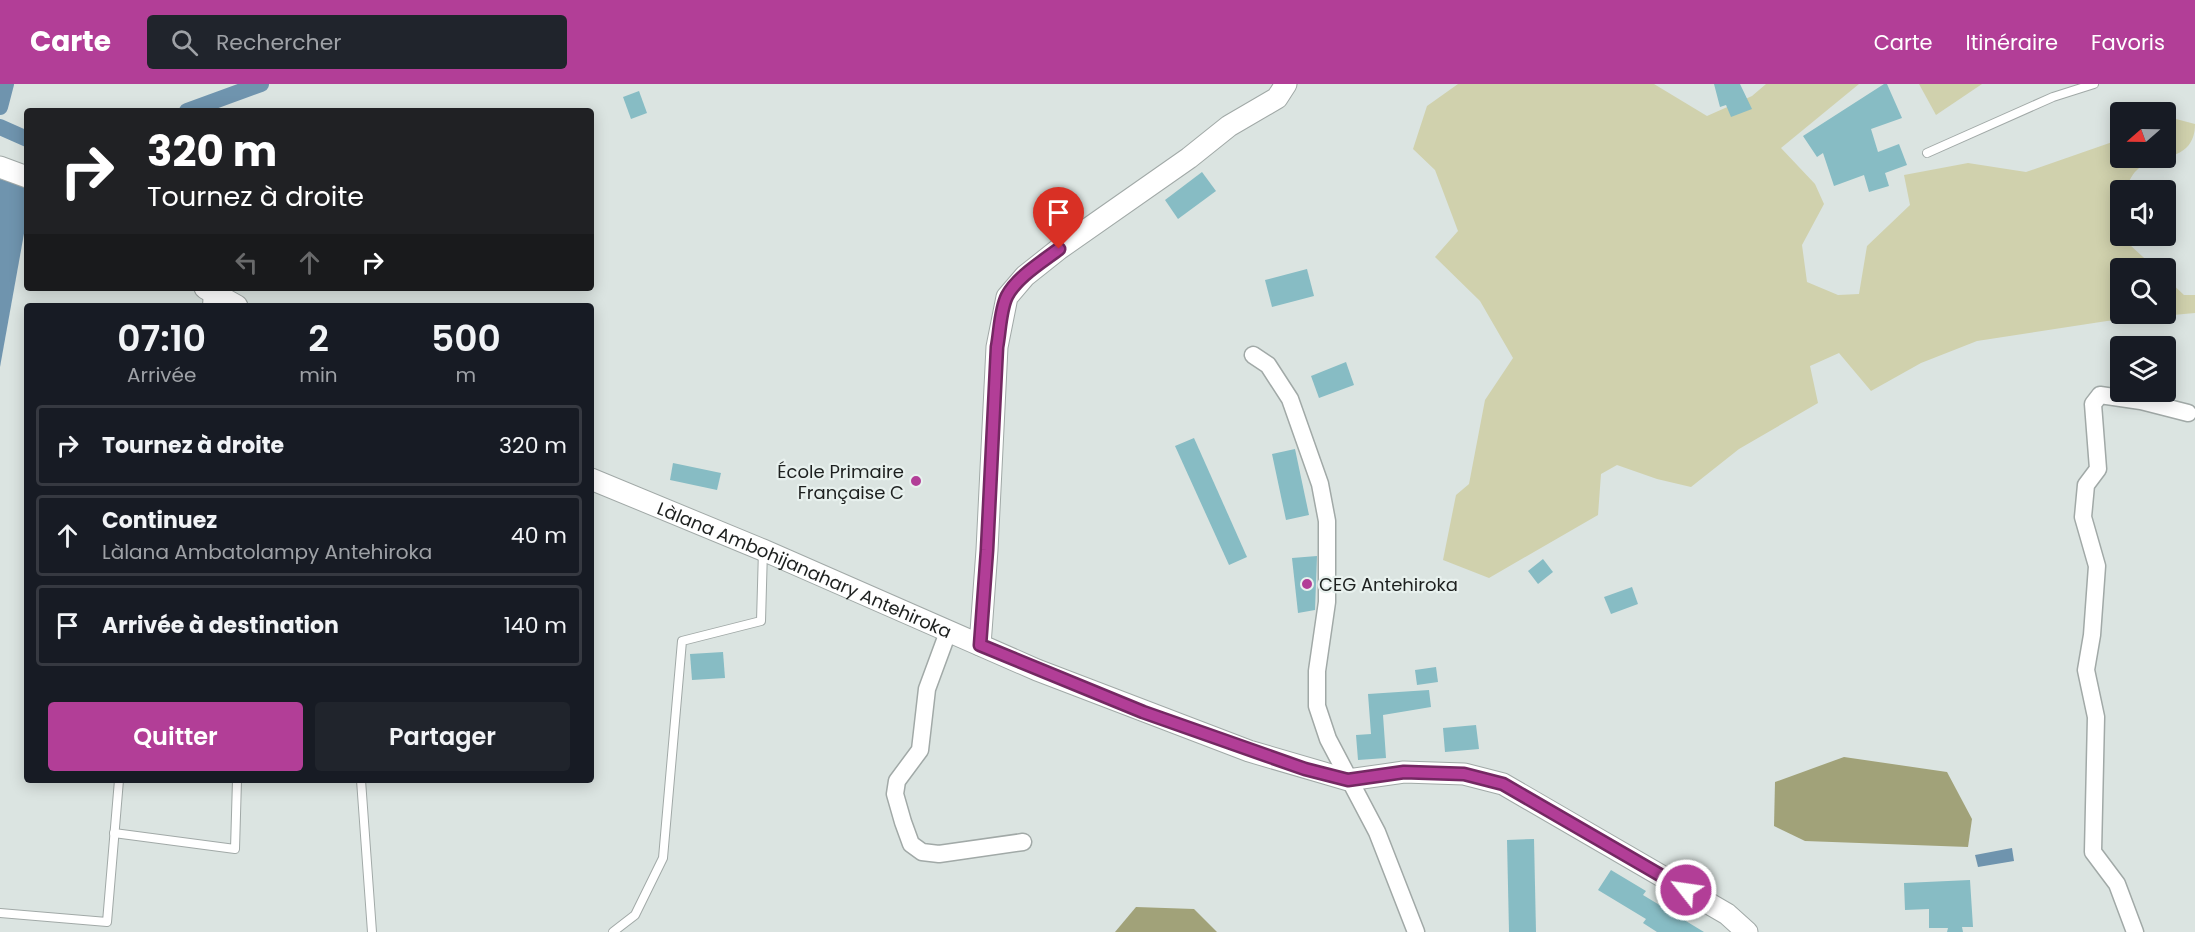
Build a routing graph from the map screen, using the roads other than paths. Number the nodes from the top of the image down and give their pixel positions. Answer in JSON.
{"nodes":[{"id":1,"x":1286,"y":84,"type":"edge"},
{"id":2,"x":2094,"y":84,"type":"edge"},
{"id":3,"x":1927,"y":153,"type":"dead end"},
{"id":4,"x":0,"y":167,"type":"edge"},
{"id":5,"x":24,"y":176,"type":"edge"},
{"id":6,"x":207,"y":295,"type":"edge"},
{"id":7,"x":229,"y":303,"type":"edge"},
{"id":8,"x":1253,"y":355,"type":"dead end"},
{"id":9,"x":2188,"y":413,"type":"dead end"},
{"id":10,"x":594,"y":480,"type":"edge"},
{"id":11,"x":763,"y":550,"type":"junction"},
{"id":12,"x":948,"y":632,"type":"junction"},
{"id":13,"x":980,"y":645,"type":"junction"},
{"id":14,"x":1348,"y":780,"type":"junction"},
{"id":15,"x":118,"y":783,"type":"edge"},
{"id":16,"x":237,"y":783,"type":"edge"},
{"id":17,"x":361,"y":783,"type":"edge"},
{"id":18,"x":114,"y":833,"type":"junction"},
{"id":19,"x":1023,"y":842,"type":"dead end"},
{"id":20,"x":0,"y":913,"type":"edge"},
{"id":21,"x":372,"y":932,"type":"edge"},
{"id":22,"x":613,"y":932,"type":"edge"},
{"id":23,"x":1416,"y":932,"type":"edge"},
{"id":24,"x":1747,"y":932,"type":"edge"},
{"id":25,"x":2135,"y":932,"type":"edge"}],
"edges":[{"from":1,"to":13,"type":"street"},
{"from":2,"to":3,"type":"lane"},
{"from":4,"to":5,"type":"street"},
{"from":6,"to":7,"type":"street"},
{"from":8,"to":14,"type":"street"},
{"from":9,"to":25,"type":"street"},
{"from":10,"to":11,"type":"street","name":"Làlana Ambohijanahary Antehiroka"},
{"from":11,"to":12,"type":"street","name":"Làlana Ambohijanahary Antehiroka"},
{"from":11,"to":22,"type":"lane"},
{"from":12,"to":13,"type":"street","name":"Làlana Ambohijanahary Antehiroka"},
{"from":12,"to":19,"type":"street"},
{"from":13,"to":14,"type":"street","name":"Làlana Ambohijanahary Antehiroka"},
{"from":14,"to":23,"type":"street"},
{"from":14,"to":24,"type":"street","name":"Làlana Ambohijanahary Antehiroka"},
{"from":15,"to":18,"type":"lane"},
{"from":16,"to":18,"type":"lane"},
{"from":17,"to":21,"type":"lane"},
{"from":18,"to":20,"type":"lane"}]}
